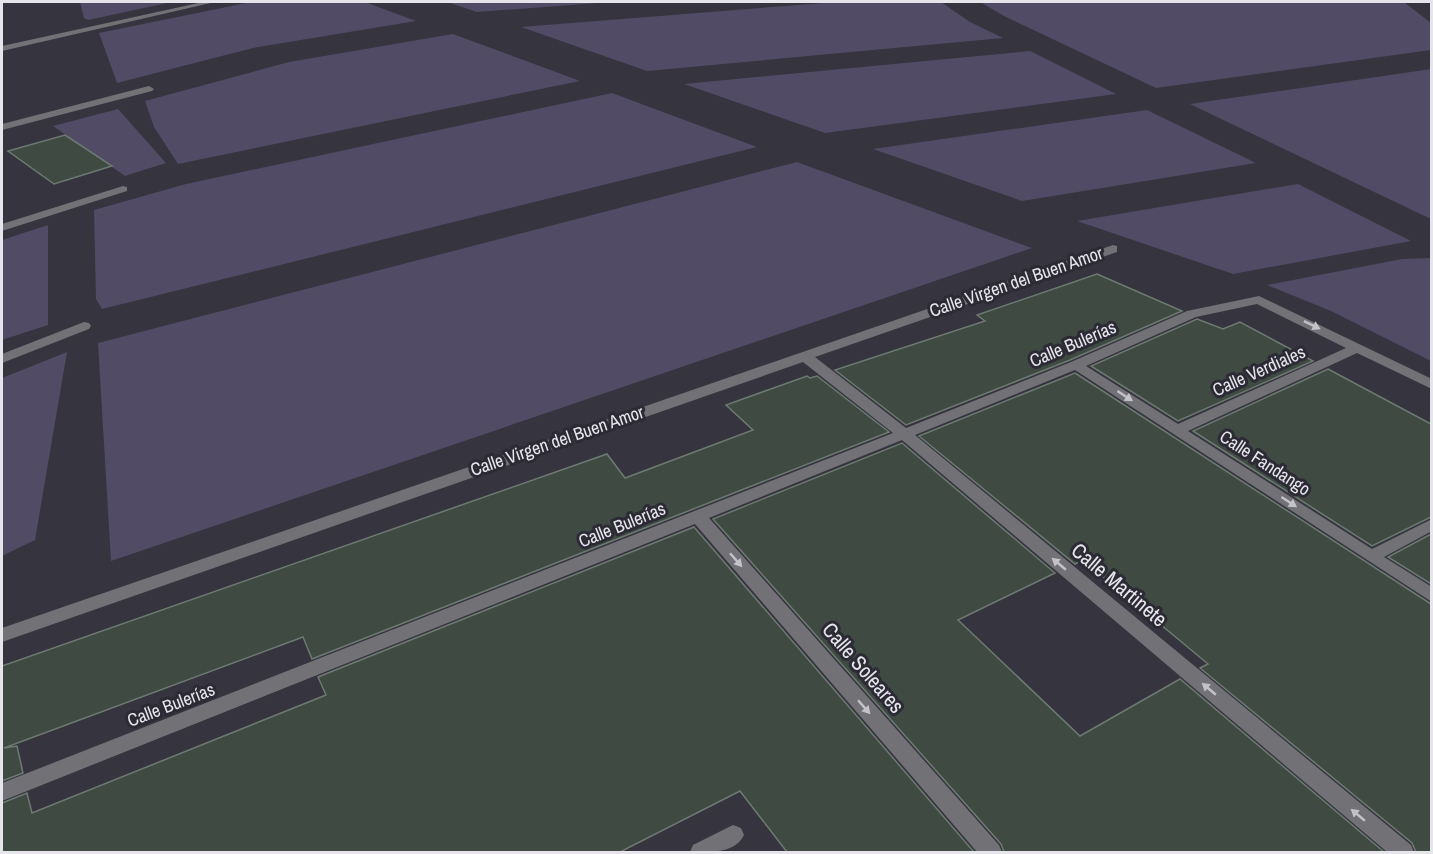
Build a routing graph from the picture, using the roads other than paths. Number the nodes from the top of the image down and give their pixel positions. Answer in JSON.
{"nodes":[{"id":1,"x":211,"y":2,"type":"edge"},
{"id":2,"x":2,"y":49,"type":"edge"},
{"id":3,"x":149,"y":89,"type":"dead end"},
{"id":4,"x":2,"y":127,"type":"edge"},
{"id":5,"x":123,"y":189,"type":"dead end"},
{"id":6,"x":2,"y":228,"type":"edge"},
{"id":7,"x":1113,"y":249,"type":"dead end"},
{"id":8,"x":84,"y":326,"type":"dead end"},
{"id":9,"x":1358,"y":348,"type":"junction"},
{"id":10,"x":803,"y":355,"type":"junction"},
{"id":11,"x":2,"y":358,"type":"edge"},
{"id":12,"x":1076,"y":365,"type":"junction"},
{"id":13,"x":1431,"y":384,"type":"edge"},
{"id":14,"x":1177,"y":430,"type":"junction"},
{"id":15,"x":903,"y":433,"type":"junction"},
{"id":16,"x":698,"y":516,"type":"junction"},
{"id":17,"x":1431,"y":524,"type":"edge"},
{"id":18,"x":1372,"y":556,"type":"junction"},
{"id":19,"x":1431,"y":596,"type":"edge"},
{"id":20,"x":2,"y":634,"type":"edge"},
{"id":21,"x":2,"y":792,"type":"edge"},
{"id":22,"x":733,"y":835,"type":"dead end"},
{"id":23,"x":701,"y":852,"type":"edge"},
{"id":24,"x":991,"y":852,"type":"edge"},
{"id":25,"x":1403,"y":852,"type":"edge"}],
"edges":[{"from":1,"to":2,"type":"street"},
{"from":3,"to":4,"type":"street"},
{"from":5,"to":6,"type":"street"},
{"from":7,"to":10,"type":"street","name":"Calle Virgen del Buen Amor"},
{"from":8,"to":11,"type":"street"},
{"from":12,"to":9,"type":"street","name":"Calle Bulerías","one_way":true},
{"from":9,"to":13,"type":"street"},
{"from":9,"to":14,"type":"street","name":"Calle Verdiales"},
{"from":10,"to":15,"type":"street","name":"Calle Martinete"},
{"from":10,"to":20,"type":"street","name":"Calle Virgen del Buen Amor"},
{"from":12,"to":14,"type":"street","name":"Calle Fandango","one_way":true},
{"from":12,"to":15,"type":"street","name":"Calle Bulerías"},
{"from":14,"to":18,"type":"street","name":"Calle Fandango","one_way":true},
{"from":15,"to":16,"type":"street","name":"Calle Bulerías"},
{"from":25,"to":15,"type":"street","name":"Calle Martinete","one_way":true},
{"from":16,"to":21,"type":"street","name":"Calle Bulerías"},
{"from":16,"to":24,"type":"street","name":"Calle Soleares","one_way":true},
{"from":17,"to":18,"type":"street"},
{"from":18,"to":19,"type":"street","name":"Calle Fandango"},
{"from":22,"to":23,"type":"street"}]}
